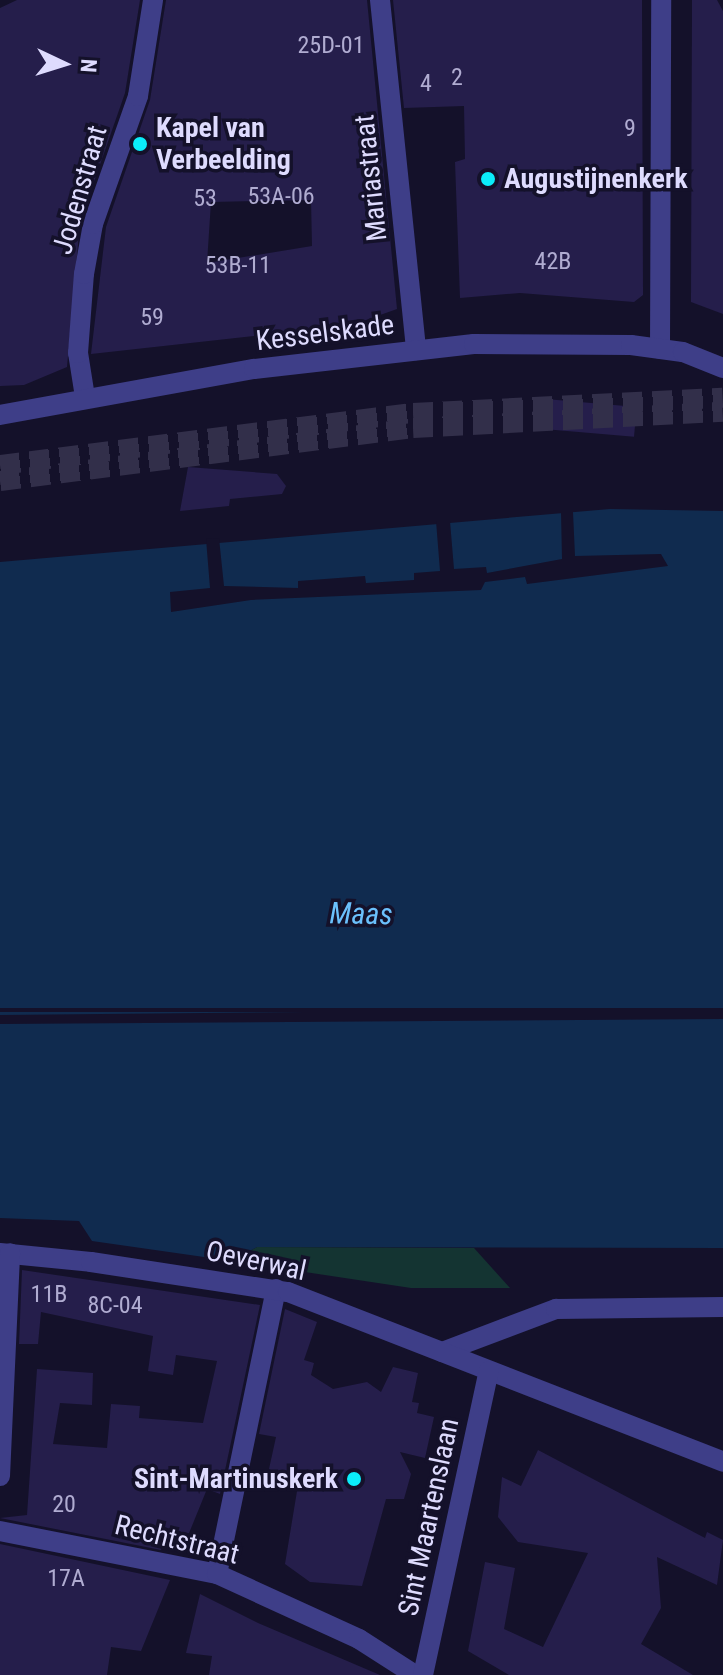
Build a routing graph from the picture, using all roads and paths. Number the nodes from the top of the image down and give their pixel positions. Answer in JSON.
{"nodes":[{"id":1,"x":153,"y":0,"type":"edge"},
{"id":2,"x":380,"y":0,"type":"edge"},
{"id":3,"x":661,"y":0,"type":"edge"},
{"id":4,"x":660,"y":349,"type":"junction"},
{"id":5,"x":416,"y":350,"type":"junction"},
{"id":6,"x":723,"y":368,"type":"edge"},
{"id":7,"x":85,"y":397,"type":"junction"},
{"id":8,"x":0,"y":415,"type":"edge"},
{"id":9,"x":5,"y":1253,"type":"edge"},
{"id":10,"x":276,"y":1289,"type":"junction"},
{"id":11,"x":723,"y":1307,"type":"edge"},
{"id":12,"x":442,"y":1352,"type":"junction"},
{"id":13,"x":489,"y":1371,"type":"junction"},
{"id":14,"x":723,"y":1461,"type":"edge"},
{"id":15,"x":0,"y":1476,"type":"edge"},
{"id":16,"x":0,"y":1531,"type":"edge"},
{"id":17,"x":217,"y":1574,"type":"junction"},
{"id":18,"x":415,"y":1675,"type":"edge"},
{"id":19,"x":423,"y":1675,"type":"edge"}],
"edges":[{"from":1,"to":7,"type":"street","name":"Jodenstraat"},
{"from":2,"to":5,"type":"street","name":"Mariastraat"},
{"from":3,"to":4,"type":"street"},
{"from":4,"to":5,"type":"street","name":"Kesselskade"},
{"from":4,"to":6,"type":"street","name":"Kesselskade"},
{"from":5,"to":7,"type":"street","name":"Kesselskade"},
{"from":7,"to":8,"type":"street","name":"Kesselskade"},
{"from":9,"to":10,"type":"street","name":"Oeverwal"},
{"from":9,"to":15,"type":"street"},
{"from":10,"to":12,"type":"street","name":"Oeverwal"},
{"from":10,"to":17,"type":"street"},
{"from":11,"to":12,"type":"street"},
{"from":12,"to":13,"type":"street","name":"Oeverwal"},
{"from":13,"to":14,"type":"street","name":"Oeverwal"},
{"from":13,"to":19,"type":"street","name":"Sint Maartenslaan"},
{"from":16,"to":17,"type":"street","name":"Rechtstraat"},
{"from":17,"to":18,"type":"street","name":"Rechtstraat"}]}
